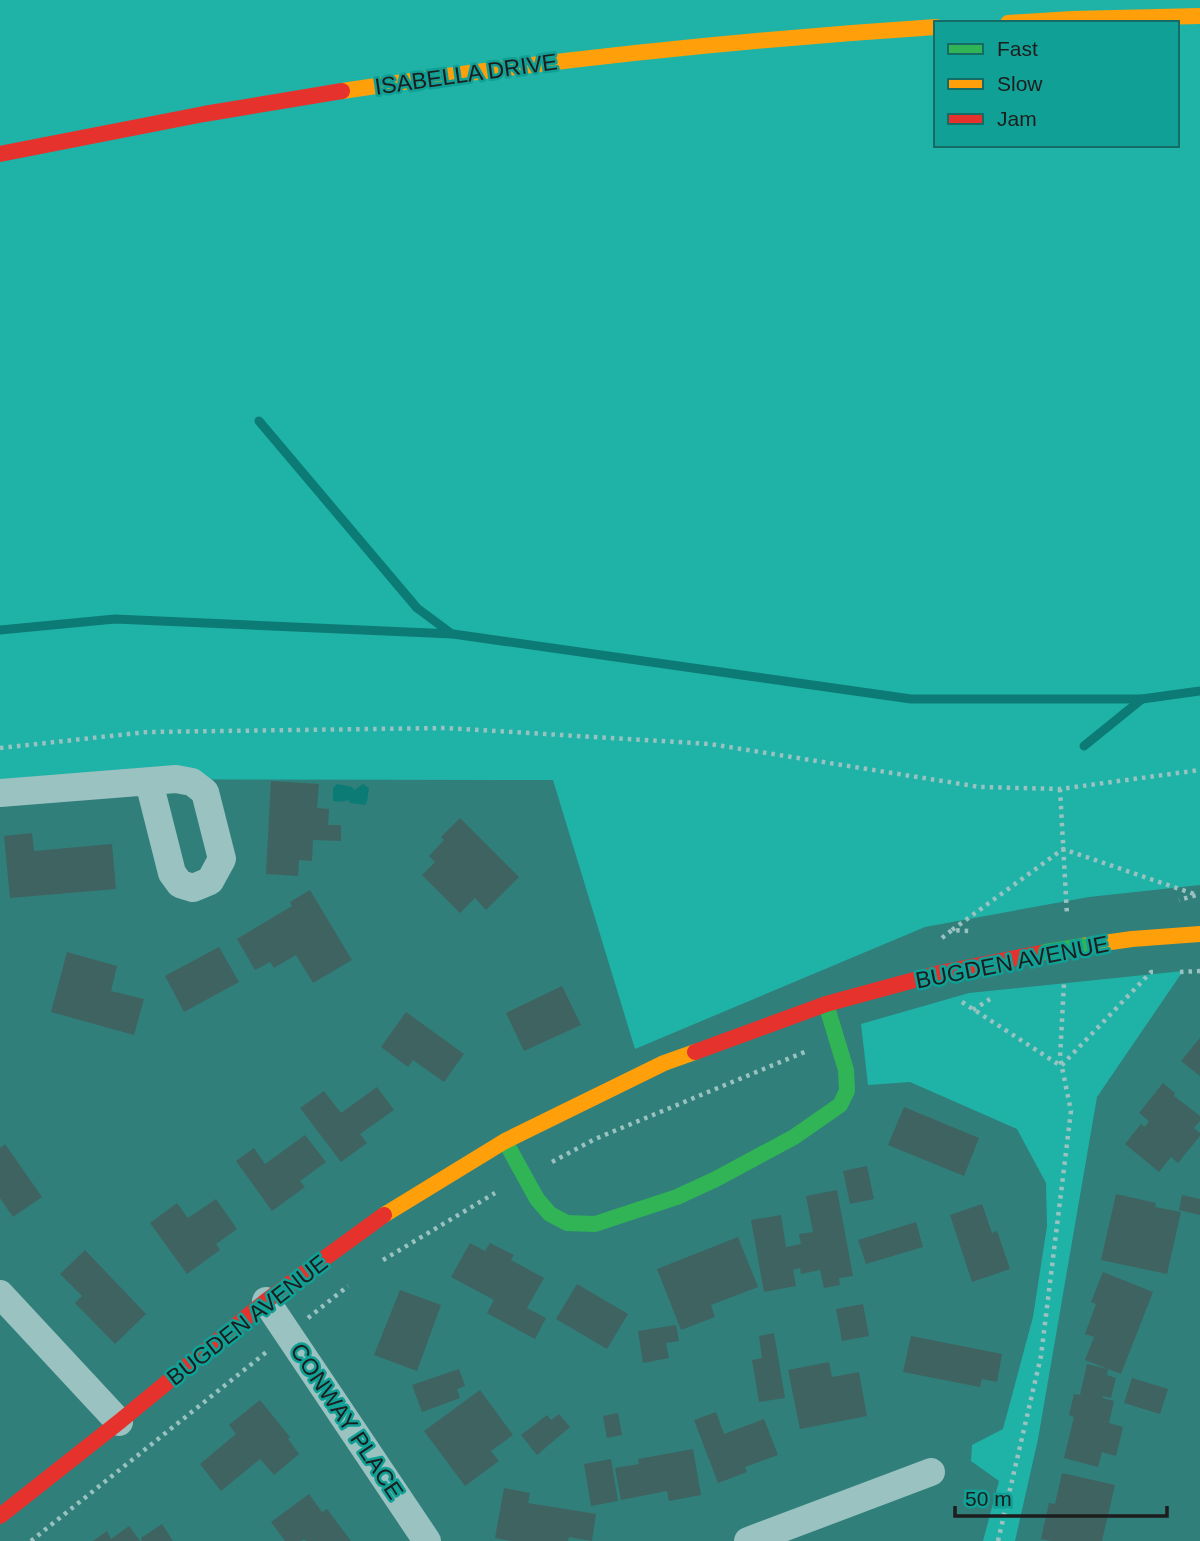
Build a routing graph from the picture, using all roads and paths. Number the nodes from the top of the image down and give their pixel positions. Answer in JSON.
{"nodes":[{"id":1,"x":1200,"y":16,"type":"edge"},
{"id":2,"x":1040,"y":21,"type":"edge"},
{"id":3,"x":934,"y":27,"type":"edge"},
{"id":4,"x":0,"y":154,"type":"edge"},
{"id":5,"x":0,"y":748,"type":"edge"},
{"id":6,"x":1200,"y":770,"type":"edge"},
{"id":7,"x":149,"y":782,"type":"dead end"},
{"id":8,"x":1060,"y":789,"type":"junction"},
{"id":9,"x":0,"y":793,"type":"edge"},
{"id":10,"x":1063,"y":849,"type":"junction"},
{"id":11,"x":1198,"y":895,"type":"edge"},
{"id":12,"x":1173,"y":901,"type":"dead end"},
{"id":13,"x":1067,"y":919,"type":"dead end"},
{"id":14,"x":952,"y":930,"type":"dead end"},
{"id":15,"x":1200,"y":934,"type":"edge"},
{"id":16,"x":1065,"y":982,"type":"dead end"},
{"id":17,"x":826,"y":1004,"type":"junction"},
{"id":18,"x":505,"y":1141,"type":"junction"},
{"id":19,"x":0,"y":1294,"type":"edge"},
{"id":20,"x":267,"y":1301,"type":"junction"},
{"id":21,"x":119,"y":1422,"type":"junction"},
{"id":22,"x":931,"y":1472,"type":"dead end"},
{"id":23,"x":0,"y":1516,"type":"edge"},
{"id":24,"x":427,"y":1541,"type":"edge"},
{"id":25,"x":748,"y":1541,"type":"edge"},
{"id":26,"x":998,"y":1541,"type":"edge"}],
"edges":[{"from":1,"to":2,"type":"street"},
{"from":3,"to":4,"type":"street","name":"ISABELLA DRIVE"},
{"from":5,"to":8,"type":"path"},
{"from":6,"to":8,"type":"path"},
{"from":7,"to":9,"type":"street"},
{"from":8,"to":10,"type":"path"},
{"from":10,"to":11,"type":"path"},
{"from":10,"to":13,"type":"path"},
{"from":10,"to":14,"type":"path"},
{"from":11,"to":12,"type":"path"},
{"from":15,"to":17,"type":"street","name":"BUGDEN AVENUE","bridge":true},
{"from":16,"to":26,"type":"path"},
{"from":17,"to":18,"type":"street","name":"BUGDEN AVENUE"},
{"from":17,"to":18,"type":"street"},
{"from":18,"to":20,"type":"street","name":"BUGDEN AVENUE"},
{"from":19,"to":21,"type":"street"},
{"from":20,"to":21,"type":"street","name":"BUGDEN AVENUE"},
{"from":20,"to":24,"type":"street","name":"CONWAY PLACE"},
{"from":21,"to":23,"type":"street","name":"BUGDEN AVENUE"},
{"from":22,"to":25,"type":"street"}]}
